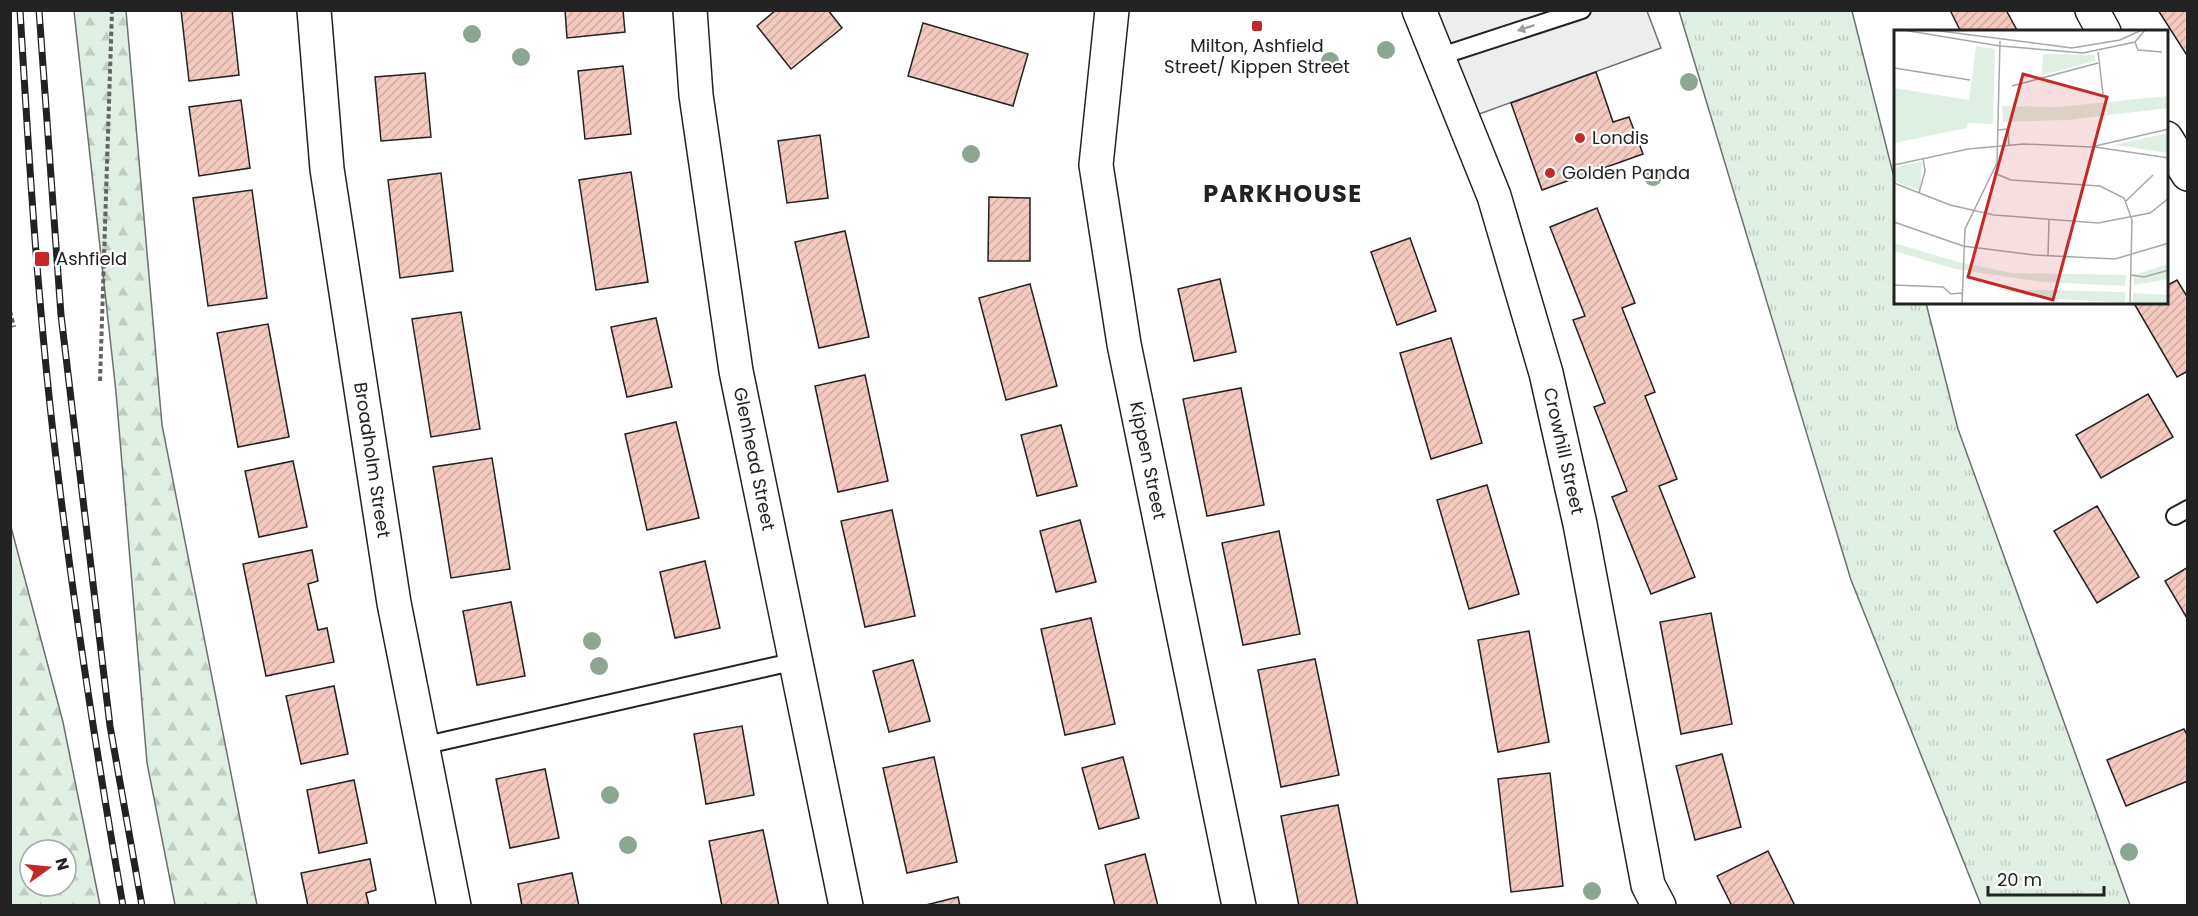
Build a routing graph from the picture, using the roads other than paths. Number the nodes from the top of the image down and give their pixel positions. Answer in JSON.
{"nodes":[{"id":1,"x":314,"y":10,"type":"edge"},
{"id":2,"x":690,"y":10,"type":"edge"},
{"id":3,"x":1112,"y":10,"type":"edge"},
{"id":4,"x":1419,"y":10,"type":"edge"},
{"id":5,"x":1582,"y":10,"type":"edge"},
{"id":6,"x":2092,"y":10,"type":"edge"},
{"id":7,"x":2103,"y":30,"type":"edge"},
{"id":8,"x":1438,"y":57,"type":"junction"},
{"id":9,"x":2168,"y":141,"type":"edge"},
{"id":10,"x":2187,"y":174,"type":"edge"},
{"id":11,"x":796,"y":661,"type":"junction"},
{"id":12,"x":422,"y":746,"type":"junction"},
{"id":13,"x":1653,"y":899,"type":"edge"},
{"id":14,"x":454,"y":906,"type":"edge"},
{"id":15,"x":846,"y":906,"type":"edge"},
{"id":16,"x":1239,"y":906,"type":"edge"}],
"edges":[{"from":1,"to":12,"type":"street","name":"Broadholm Street"},
{"from":2,"to":11,"type":"street","name":"Glenhead Street"},
{"from":3,"to":16,"type":"street","name":"Kippen Street"},
{"from":4,"to":8,"type":"street","name":"Crowhill Street"},
{"from":5,"to":8,"type":"lane","one_way":true},
{"from":6,"to":7,"type":"street"},
{"from":8,"to":13,"type":"street","name":"Crowhill Street"},
{"from":9,"to":10,"type":"street"},
{"from":11,"to":12,"type":"lane"},
{"from":11,"to":15,"type":"street","name":"Glenhead Street"},
{"from":12,"to":14,"type":"street","name":"Broadholm Street"}]}
